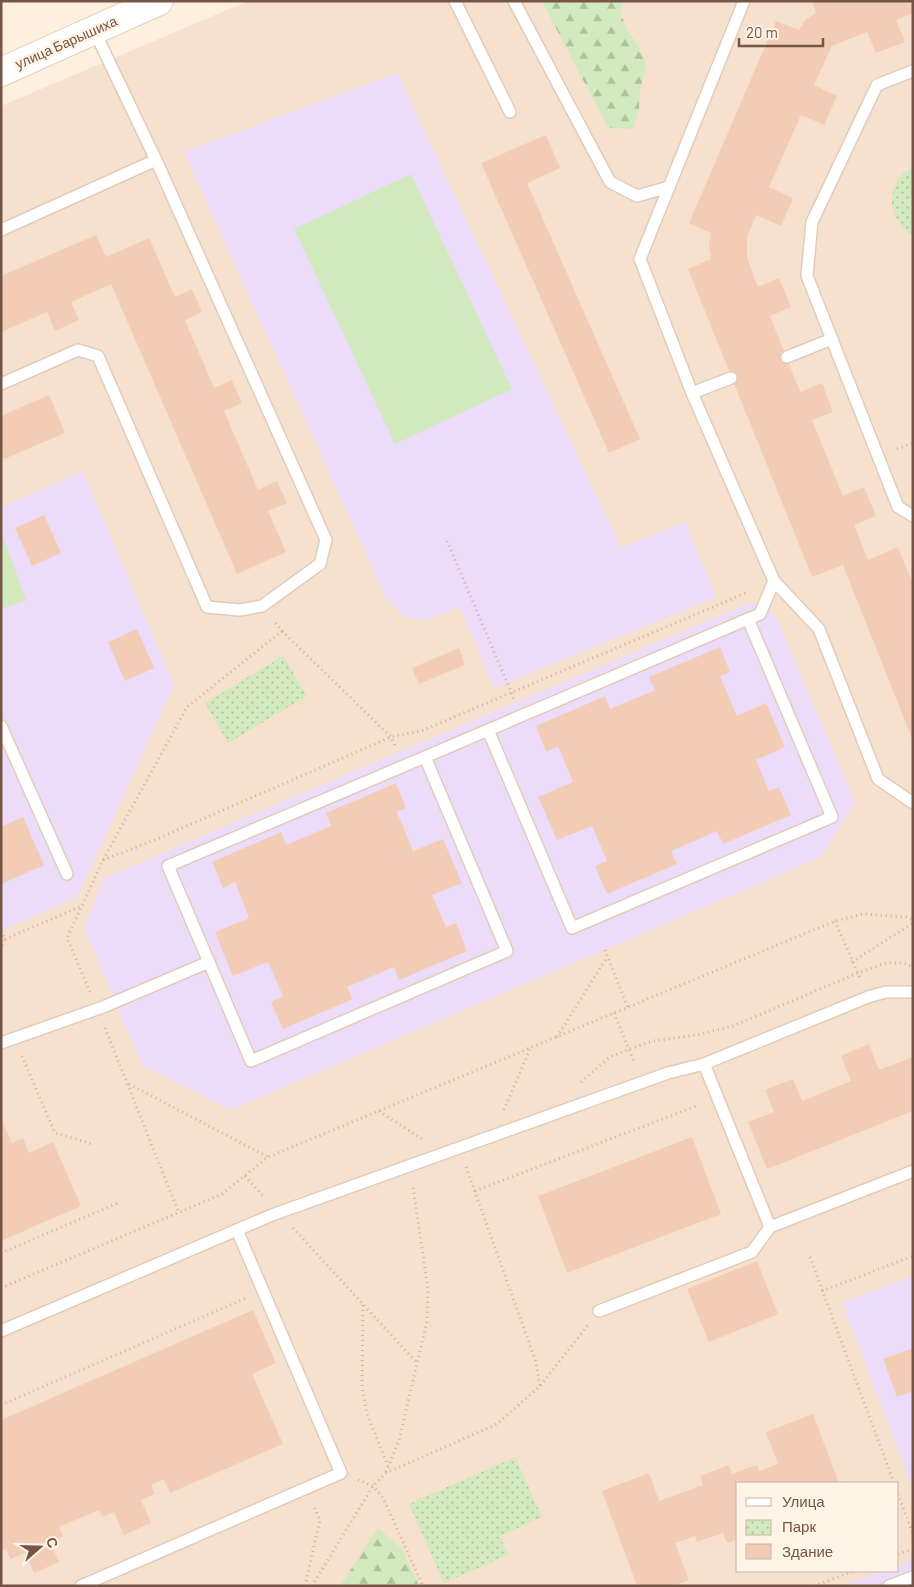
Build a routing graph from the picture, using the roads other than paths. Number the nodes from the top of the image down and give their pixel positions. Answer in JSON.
{"nodes":[{"id":1,"x":159,"y":1,"type":"edge"},
{"id":2,"x":454,"y":1,"type":"edge"},
{"id":3,"x":514,"y":1,"type":"edge"},
{"id":4,"x":744,"y":1,"type":"edge"},
{"id":5,"x":94,"y":29,"type":"junction"},
{"id":6,"x":913,"y":71,"type":"edge"},
{"id":7,"x":1,"y":72,"type":"edge"},
{"id":8,"x":510,"y":112,"type":"dead end"},
{"id":9,"x":156,"y":160,"type":"junction"},
{"id":10,"x":669,"y":187,"type":"junction"},
{"id":11,"x":1,"y":230,"type":"edge"},
{"id":12,"x":832,"y":339,"type":"junction"},
{"id":13,"x":787,"y":357,"type":"dead end"},
{"id":14,"x":732,"y":378,"type":"dead end"},
{"id":15,"x":1,"y":384,"type":"edge"},
{"id":16,"x":692,"y":393,"type":"junction"},
{"id":17,"x":913,"y":516,"type":"edge"},
{"id":18,"x":774,"y":582,"type":"junction"},
{"id":19,"x":748,"y":619,"type":"junction"},
{"id":20,"x":1,"y":726,"type":"edge"},
{"id":21,"x":488,"y":730,"type":"junction"},
{"id":22,"x":425,"y":757,"type":"junction"},
{"id":23,"x":913,"y":803,"type":"edge"},
{"id":24,"x":67,"y":874,"type":"dead end"},
{"id":25,"x":209,"y":962,"type":"junction"},
{"id":26,"x":913,"y":992,"type":"edge"},
{"id":27,"x":1,"y":1043,"type":"edge"},
{"id":28,"x":704,"y":1064,"type":"junction"},
{"id":29,"x":913,"y":1171,"type":"edge"},
{"id":30,"x":770,"y":1227,"type":"junction"},
{"id":31,"x":237,"y":1230,"type":"junction"},
{"id":32,"x":599,"y":1311,"type":"road end"},
{"id":33,"x":1,"y":1331,"type":"edge"},
{"id":34,"x":913,"y":1577,"type":"edge"},
{"id":35,"x":81,"y":1586,"type":"edge"},
{"id":36,"x":889,"y":1586,"type":"edge"}],
"edges":[{"from":1,"to":5,"type":"main road","name":"улица Барышиха"},
{"from":2,"to":8,"type":"lane"},
{"from":3,"to":10,"type":"lane"},
{"from":4,"to":10,"type":"lane"},
{"from":5,"to":7,"type":"main road","name":"улица Барышиха"},
{"from":5,"to":9,"type":"lane"},
{"from":6,"to":12,"type":"lane"},
{"from":9,"to":11,"type":"lane"},
{"from":9,"to":15,"type":"lane"},
{"from":10,"to":16,"type":"lane"},
{"from":12,"to":13,"type":"lane"},
{"from":12,"to":17,"type":"lane"},
{"from":14,"to":16,"type":"lane"},
{"from":16,"to":18,"type":"lane"},
{"from":18,"to":19,"type":"lane"},
{"from":18,"to":23,"type":"lane"},
{"from":19,"to":21,"type":"lane"},
{"from":19,"to":21,"type":"lane"},
{"from":20,"to":24,"type":"lane"},
{"from":21,"to":22,"type":"lane"},
{"from":22,"to":25,"type":"lane"},
{"from":22,"to":25,"type":"lane"},
{"from":25,"to":27,"type":"lane"},
{"from":26,"to":28,"type":"lane"},
{"from":28,"to":30,"type":"lane"},
{"from":28,"to":31,"type":"lane"},
{"from":29,"to":30,"type":"lane"},
{"from":30,"to":32,"type":"lane"},
{"from":31,"to":33,"type":"lane"},
{"from":31,"to":35,"type":"lane"},
{"from":34,"to":36,"type":"lane"}]}
